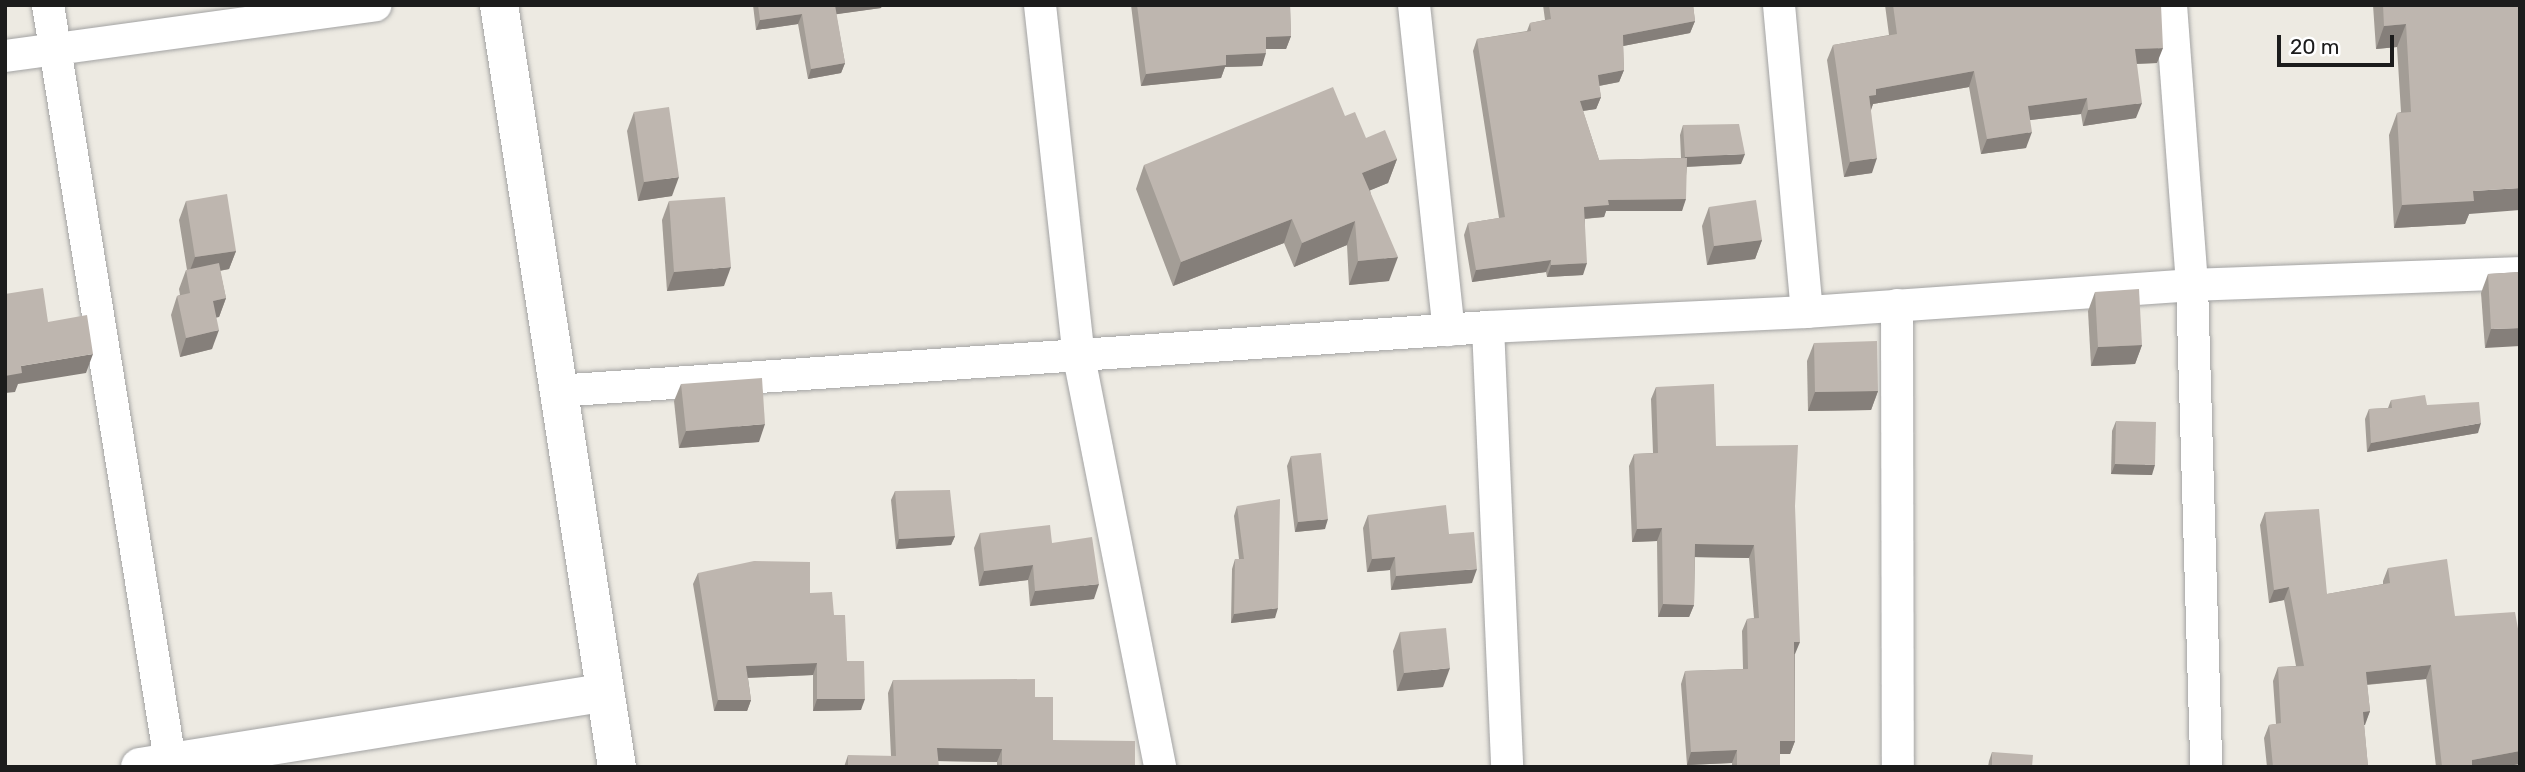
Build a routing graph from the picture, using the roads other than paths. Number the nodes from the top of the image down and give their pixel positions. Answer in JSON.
{"nodes":[{"id":1,"x":48,"y":5,"type":"edge"},
{"id":2,"x":376,"y":5,"type":"edge"},
{"id":3,"x":499,"y":5,"type":"edge"},
{"id":4,"x":1040,"y":5,"type":"edge"},
{"id":5,"x":1414,"y":5,"type":"edge"},
{"id":6,"x":1779,"y":5,"type":"edge"},
{"id":7,"x":2171,"y":5,"type":"edge"},
{"id":8,"x":54,"y":50,"type":"junction"},
{"id":9,"x":5,"y":56,"type":"edge"},
{"id":10,"x":2520,"y":273,"type":"edge"},
{"id":11,"x":2193,"y":285,"type":"junction"},
{"id":12,"x":1897,"y":305,"type":"junction"},
{"id":13,"x":1807,"y":312,"type":"junction"},
{"id":14,"x":1488,"y":327,"type":"junction"},
{"id":15,"x":1449,"y":330,"type":"junction"},
{"id":16,"x":1079,"y":357,"type":"junction"},
{"id":17,"x":556,"y":391,"type":"junction"},
{"id":18,"x":603,"y":693,"type":"junction"},
{"id":19,"x":161,"y":765,"type":"edge"},
{"id":20,"x":617,"y":767,"type":"edge"},
{"id":21,"x":1160,"y":767,"type":"edge"},
{"id":22,"x":1507,"y":767,"type":"edge"},
{"id":23,"x":1898,"y":767,"type":"edge"},
{"id":24,"x":2206,"y":767,"type":"edge"}],
"edges":[{"from":1,"to":8,"type":"street"},
{"from":2,"to":8,"type":"street"},
{"from":3,"to":17,"type":"street"},
{"from":4,"to":16,"type":"street"},
{"from":5,"to":15,"type":"street"},
{"from":6,"to":13,"type":"street"},
{"from":7,"to":11,"type":"street"},
{"from":8,"to":9,"type":"street"},
{"from":8,"to":19,"type":"street"},
{"from":10,"to":11,"type":"street"},
{"from":11,"to":12,"type":"street"},
{"from":11,"to":24,"type":"street"},
{"from":12,"to":13,"type":"street"},
{"from":12,"to":23,"type":"street"},
{"from":13,"to":14,"type":"street"},
{"from":14,"to":15,"type":"street"},
{"from":14,"to":22,"type":"street"},
{"from":15,"to":16,"type":"street"},
{"from":16,"to":17,"type":"street"},
{"from":16,"to":21,"type":"street"},
{"from":17,"to":18,"type":"street"},
{"from":18,"to":19,"type":"street"},
{"from":18,"to":20,"type":"street"}]}
